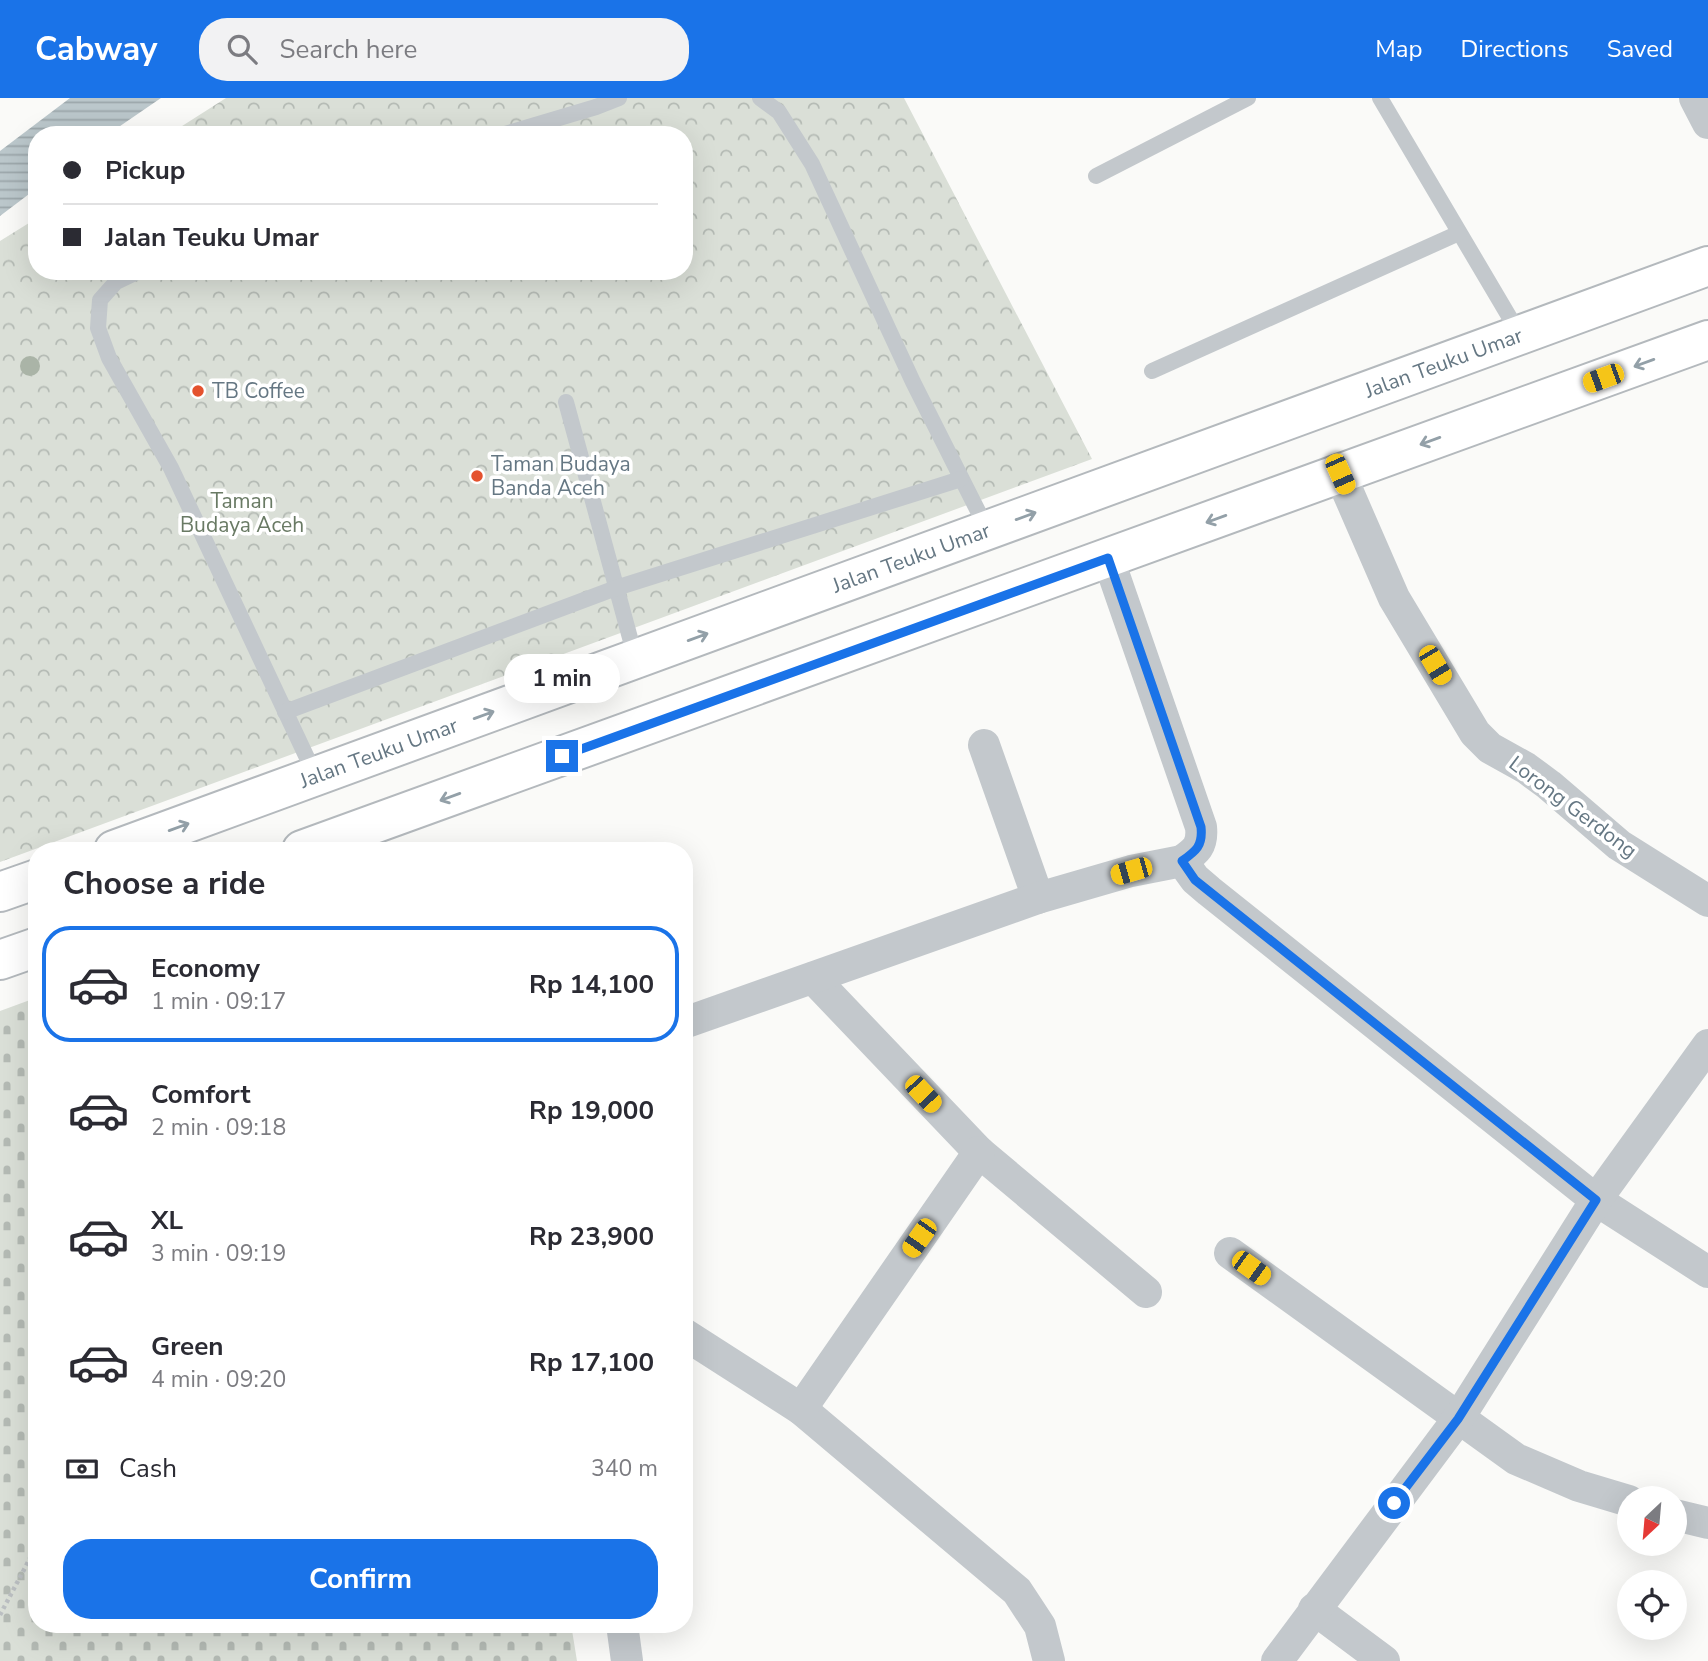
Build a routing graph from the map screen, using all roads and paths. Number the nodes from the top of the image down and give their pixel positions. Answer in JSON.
{"nodes":[{"id":1,"x":619,"y":98,"type":"edge"},
{"id":2,"x":760,"y":98,"type":"edge"},
{"id":3,"x":1248,"y":98,"type":"edge"},
{"id":4,"x":1380,"y":98,"type":"edge"},
{"id":5,"x":1695,"y":98,"type":"edge"},
{"id":6,"x":1708,"y":123,"type":"edge"},
{"id":7,"x":532,"y":126,"type":"edge"},
{"id":8,"x":1096,"y":176,"type":"dead end"},
{"id":9,"x":1459,"y":233,"type":"junction"},
{"id":10,"x":1708,"y":266,"type":"edge"},
{"id":11,"x":120,"y":280,"type":"edge"},
{"id":12,"x":1520,"y":335,"type":"junction"},
{"id":13,"x":1708,"y":340,"type":"edge"},
{"id":14,"x":1152,"y":371,"type":"dead end"},
{"id":15,"x":566,"y":402,"type":"dead end"},
{"id":16,"x":1340,"y":474,"type":"junction"},
{"id":17,"x":961,"y":479,"type":"junction"},
{"id":18,"x":988,"y":531,"type":"junction"},
{"id":19,"x":1108,"y":558,"type":"junction"},
{"id":20,"x":616,"y":588,"type":"junction"},
{"id":21,"x":636,"y":660,"type":"junction"},
{"id":22,"x":285,"y":712,"type":"junction"},
{"id":23,"x":984,"y":745,"type":"dead end"},
{"id":24,"x":316,"y":777,"type":"junction"},
{"id":25,"x":136,"y":842,"type":"edge"},
{"id":26,"x":324,"y":842,"type":"edge"},
{"id":27,"x":1182,"y":861,"type":"junction"},
{"id":28,"x":28,"y":882,"type":"edge"},
{"id":29,"x":0,"y":892,"type":"edge"},
{"id":30,"x":1038,"y":898,"type":"junction"},
{"id":31,"x":1708,"y":901,"type":"edge"},
{"id":32,"x":28,"y":950,"type":"edge"},
{"id":33,"x":0,"y":960,"type":"edge"},
{"id":34,"x":813,"y":978,"type":"junction"},
{"id":35,"x":693,"y":1020,"type":"edge"},
{"id":36,"x":1708,"y":1045,"type":"edge"},
{"id":37,"x":979,"y":1152,"type":"junction"},
{"id":38,"x":1596,"y":1200,"type":"junction"},
{"id":39,"x":1230,"y":1253,"type":"dead end"},
{"id":40,"x":1708,"y":1272,"type":"edge"},
{"id":41,"x":1146,"y":1292,"type":"dead end"},
{"id":42,"x":693,"y":1340,"type":"edge"},
{"id":43,"x":801,"y":1409,"type":"junction"},
{"id":44,"x":1458,"y":1419,"type":"junction"},
{"id":45,"x":1617,"y":1497,"type":"edge"},
{"id":46,"x":1687,"y":1518,"type":"edge"},
{"id":47,"x":1708,"y":1523,"type":"edge"},
{"id":48,"x":28,"y":1562,"type":"edge"},
{"id":49,"x":1314,"y":1609,"type":"junction"},
{"id":50,"x":0,"y":1615,"type":"edge"},
{"id":51,"x":623,"y":1633,"type":"edge"},
{"id":52,"x":627,"y":1661,"type":"edge"},
{"id":53,"x":1049,"y":1661,"type":"edge"},
{"id":54,"x":1277,"y":1661,"type":"edge"},
{"id":55,"x":1384,"y":1661,"type":"edge"}],
"edges":[{"from":1,"to":7,"type":"lane"},
{"from":2,"to":17,"type":"lane"},
{"from":3,"to":8,"type":"lane"},
{"from":4,"to":9,"type":"lane"},
{"from":5,"to":6,"type":"street"},
{"from":9,"to":12,"type":"lane"},
{"from":9,"to":14,"type":"lane"},
{"from":10,"to":12,"type":"highway","name":"Jalan Teuku Umar"},
{"from":11,"to":22,"type":"lane"},
{"from":18,"to":12,"type":"highway","name":"Jalan Teuku Umar","one_way":true},
{"from":13,"to":16,"type":"highway","one_way":true},
{"from":15,"to":20,"type":"lane"},
{"from":16,"to":19,"type":"highway","one_way":true},
{"from":16,"to":31,"type":"street","name":"Lorong Gerdong"},
{"from":17,"to":18,"type":"lane"},
{"from":17,"to":20,"type":"lane"},
{"from":21,"to":18,"type":"highway","name":"Jalan Teuku Umar","one_way":true},
{"from":19,"to":26,"type":"highway","one_way":true},
{"from":19,"to":27,"type":"street"},
{"from":20,"to":21,"type":"lane"},
{"from":20,"to":22,"type":"lane"},
{"from":24,"to":21,"type":"highway","name":"Jalan Teuku Umar","one_way":true},
{"from":22,"to":24,"type":"lane"},
{"from":23,"to":30,"type":"street"},
{"from":25,"to":24,"type":"highway","name":"Jalan Teuku Umar","one_way":true},
{"from":27,"to":30,"type":"street"},
{"from":27,"to":38,"type":"street"},
{"from":28,"to":29,"type":"highway"},
{"from":30,"to":34,"type":"street"},
{"from":32,"to":33,"type":"highway"},
{"from":34,"to":35,"type":"street"},
{"from":34,"to":37,"type":"street"},
{"from":36,"to":38,"type":"street"},
{"from":37,"to":41,"type":"street"},
{"from":37,"to":43,"type":"street"},
{"from":38,"to":40,"type":"street"},
{"from":38,"to":44,"type":"street"},
{"from":39,"to":44,"type":"street"},
{"from":42,"to":43,"type":"street"},
{"from":43,"to":53,"type":"street"},
{"from":44,"to":45,"type":"street"},
{"from":44,"to":49,"type":"street"},
{"from":46,"to":47,"type":"street"},
{"from":48,"to":50,"type":"path"},
{"from":49,"to":54,"type":"street"},
{"from":49,"to":55,"type":"street"},
{"from":51,"to":52,"type":"street"}]}
